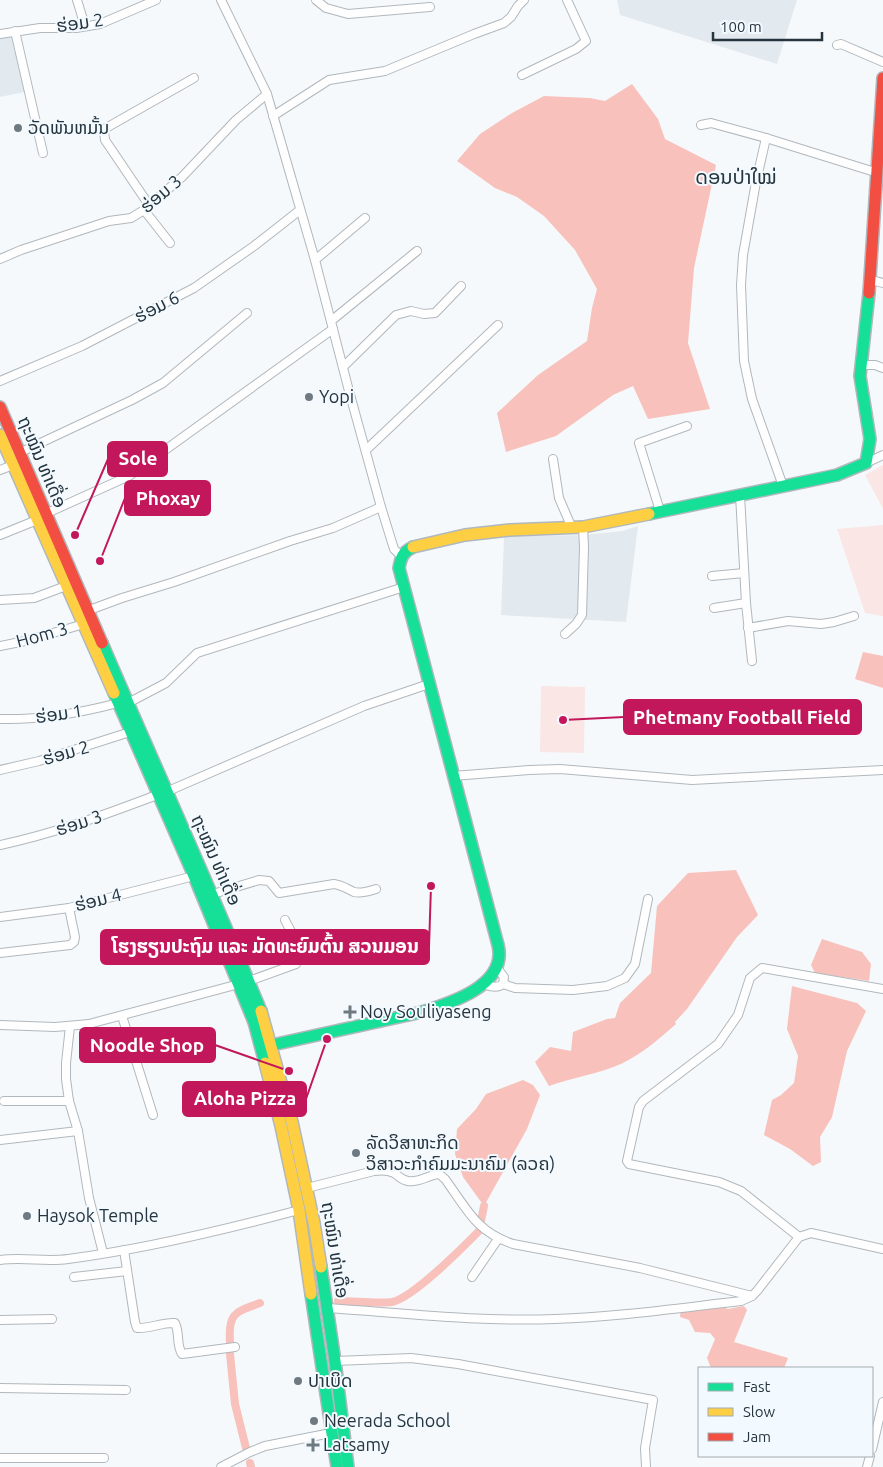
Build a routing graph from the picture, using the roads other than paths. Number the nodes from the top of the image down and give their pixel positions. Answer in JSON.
{"nodes":[{"id":1,"x":76,"y":0,"type":"edge"},
{"id":2,"x":156,"y":0,"type":"edge"},
{"id":3,"x":221,"y":0,"type":"edge"},
{"id":4,"x":316,"y":0,"type":"edge"},
{"id":5,"x":524,"y":0,"type":"edge"},
{"id":6,"x":567,"y":0,"type":"edge"},
{"id":7,"x":430,"y":7,"type":"dead end"},
{"id":8,"x":85,"y":26,"type":"junction"},
{"id":9,"x":15,"y":31,"type":"junction"},
{"id":10,"x":0,"y":34,"type":"edge"},
{"id":11,"x":837,"y":45,"type":"dead end"},
{"id":12,"x":883,"y":62,"type":"edge"},
{"id":13,"x":522,"y":75,"type":"dead end"},
{"id":14,"x":194,"y":78,"type":"dead end"},
{"id":15,"x":883,"y":78,"type":"edge"},
{"id":16,"x":267,"y":94,"type":"junction"},
{"id":17,"x":274,"y":116,"type":"junction"},
{"id":18,"x":701,"y":124,"type":"dead end"},
{"id":19,"x":766,"y":138,"type":"junction"},
{"id":20,"x":43,"y":153,"type":"dead end"},
{"id":21,"x":878,"y":173,"type":"junction"},
{"id":22,"x":146,"y":208,"type":"junction"},
{"id":23,"x":300,"y":210,"type":"junction"},
{"id":24,"x":365,"y":218,"type":"dead end"},
{"id":25,"x":879,"y":218,"type":"edge"},
{"id":26,"x":170,"y":243,"type":"dead end"},
{"id":27,"x":417,"y":251,"type":"dead end"},
{"id":28,"x":0,"y":259,"type":"edge"},
{"id":29,"x":315,"y":260,"type":"junction"},
{"id":30,"x":871,"y":280,"type":"junction"},
{"id":31,"x":883,"y":283,"type":"edge"},
{"id":32,"x":461,"y":286,"type":"dead end"},
{"id":33,"x":247,"y":313,"type":"dead end"},
{"id":34,"x":332,"y":325,"type":"junction"},
{"id":35,"x":498,"y":325,"type":"dead end"},
{"id":36,"x":861,"y":365,"type":"junction"},
{"id":37,"x":342,"y":367,"type":"junction"},
{"id":38,"x":883,"y":368,"type":"edge"},
{"id":39,"x":0,"y":381,"type":"edge"},
{"id":40,"x":0,"y":407,"type":"edge"},
{"id":41,"x":688,"y":426,"type":"dead end"},
{"id":42,"x":0,"y":435,"type":"edge"},
{"id":43,"x":366,"y":450,"type":"junction"},
{"id":44,"x":20,"y":453,"type":"junction"},
{"id":45,"x":883,"y":455,"type":"edge"},
{"id":46,"x":553,"y":459,"type":"dead end"},
{"id":47,"x":866,"y":463,"type":"junction"},
{"id":48,"x":13,"y":466,"type":"junction"},
{"id":49,"x":0,"y":470,"type":"edge"},
{"id":50,"x":783,"y":486,"type":"junction"},
{"id":51,"x":740,"y":496,"type":"junction"},
{"id":52,"x":381,"y":507,"type":"junction"},
{"id":53,"x":660,"y":511,"type":"junction"},
{"id":54,"x":41,"y":517,"type":"junction"},
{"id":55,"x":577,"y":528,"type":"junction"},
{"id":56,"x":0,"y":535,"type":"edge"},
{"id":57,"x":401,"y":556,"type":"junction"},
{"id":58,"x":744,"y":573,"type":"junction"},
{"id":59,"x":712,"y":576,"type":"dead end"},
{"id":60,"x":66,"y":586,"type":"junction"},
{"id":61,"x":404,"y":588,"type":"junction"},
{"id":62,"x":0,"y":600,"type":"edge"},
{"id":63,"x":746,"y":603,"type":"junction"},
{"id":64,"x":714,"y":608,"type":"dead end"},
{"id":65,"x":84,"y":616,"type":"junction"},
{"id":66,"x":854,"y":616,"type":"dead end"},
{"id":67,"x":748,"y":628,"type":"junction"},
{"id":68,"x":565,"y":634,"type":"dead end"},
{"id":69,"x":0,"y":646,"type":"edge"},
{"id":70,"x":752,"y":661,"type":"dead end"},
{"id":71,"x":429,"y":684,"type":"junction"},
{"id":72,"x":123,"y":703,"type":"junction"},
{"id":73,"x":0,"y":719,"type":"edge"},
{"id":74,"x":130,"y":732,"type":"junction"},
{"id":75,"x":0,"y":770,"type":"edge"},
{"id":76,"x":883,"y":770,"type":"edge"},
{"id":77,"x":453,"y":776,"type":"junction"},
{"id":78,"x":162,"y":793,"type":"junction"},
{"id":79,"x":0,"y":845,"type":"edge"},
{"id":80,"x":194,"y":876,"type":"junction"},
{"id":81,"x":376,"y":889,"type":"dead end"},
{"id":82,"x":213,"y":894,"type":"junction"},
{"id":83,"x":648,"y":899,"type":"dead end"},
{"id":84,"x":69,"y":908,"type":"junction"},
{"id":85,"x":0,"y":917,"type":"edge"},
{"id":86,"x":285,"y":920,"type":"dead end"},
{"id":87,"x":338,"y":943,"type":"dead end"},
{"id":88,"x":299,"y":947,"type":"junction"},
{"id":89,"x":0,"y":953,"type":"edge"},
{"id":90,"x":497,"y":968,"type":"junction"},
{"id":91,"x":244,"y":982,"type":"junction"},
{"id":92,"x":482,"y":984,"type":"junction"},
{"id":93,"x":503,"y":984,"type":"junction"},
{"id":94,"x":883,"y":989,"type":"edge"},
{"id":95,"x":122,"y":1016,"type":"junction"},
{"id":96,"x":0,"y":1025,"type":"edge"},
{"id":97,"x":70,"y":1026,"type":"junction"},
{"id":98,"x":266,"y":1046,"type":"junction"},
{"id":99,"x":4,"y":1101,"type":"dead end"},
{"id":100,"x":70,"y":1101,"type":"junction"},
{"id":101,"x":153,"y":1115,"type":"dead end"},
{"id":102,"x":78,"y":1131,"type":"junction"},
{"id":103,"x":0,"y":1140,"type":"edge"},
{"id":104,"x":307,"y":1188,"type":"junction"},
{"id":105,"x":300,"y":1210,"type":"junction"},
{"id":106,"x":800,"y":1237,"type":"junction"},
{"id":107,"x":498,"y":1239,"type":"junction"},
{"id":108,"x":883,"y":1249,"type":"edge"},
{"id":109,"x":124,"y":1250,"type":"junction"},
{"id":110,"x":103,"y":1253,"type":"junction"},
{"id":111,"x":0,"y":1260,"type":"edge"},
{"id":112,"x":127,"y":1271,"type":"junction"},
{"id":113,"x":74,"y":1277,"type":"dead end"},
{"id":114,"x":472,"y":1277,"type":"dead end"},
{"id":115,"x":752,"y":1296,"type":"junction"},
{"id":116,"x":327,"y":1308,"type":"junction"},
{"id":117,"x":52,"y":1318,"type":"dead end"},
{"id":118,"x":0,"y":1320,"type":"edge"},
{"id":119,"x":235,"y":1347,"type":"dead end"},
{"id":120,"x":335,"y":1362,"type":"junction"},
{"id":121,"x":0,"y":1388,"type":"edge"},
{"id":122,"x":126,"y":1390,"type":"dead end"},
{"id":123,"x":883,"y":1402,"type":"edge"},
{"id":124,"x":331,"y":1433,"type":"junction"},
{"id":125,"x":873,"y":1445,"type":"edge"},
{"id":126,"x":0,"y":1458,"type":"edge"},
{"id":127,"x":104,"y":1458,"type":"dead end"},
{"id":128,"x":221,"y":1467,"type":"edge"},
{"id":129,"x":337,"y":1467,"type":"edge"},
{"id":130,"x":348,"y":1467,"type":"edge"},
{"id":131,"x":646,"y":1467,"type":"edge"}],
"edges":[{"from":1,"to":8,"type":"street"},
{"from":2,"to":8,"type":"street","name":"ຮ່ອມ 2"},
{"from":3,"to":16,"type":"street"},
{"from":4,"to":7,"type":"street"},
{"from":5,"to":17,"type":"street"},
{"from":6,"to":13,"type":"street"},
{"from":8,"to":9,"type":"street","name":"ຮ່ອມ 2"},
{"from":9,"to":10,"type":"street","name":"ຮ່ອມ 2"},
{"from":9,"to":20,"type":"street"},
{"from":11,"to":12,"type":"street"},
{"from":14,"to":22,"type":"street"},
{"from":15,"to":21,"type":"main road"},
{"from":16,"to":17,"type":"street"},
{"from":16,"to":22,"type":"street","name":"ຮ່ອມ 3"},
{"from":17,"to":23,"type":"street"},
{"from":18,"to":19,"type":"street"},
{"from":19,"to":21,"type":"street"},
{"from":19,"to":50,"type":"street"},
{"from":21,"to":25,"type":"main road"},
{"from":22,"to":26,"type":"street"},
{"from":22,"to":28,"type":"street","name":"ຮ່ອມ 3"},
{"from":23,"to":29,"type":"street"},
{"from":23,"to":39,"type":"street","name":"ຮ່ອມ 6"},
{"from":24,"to":29,"type":"street"},
{"from":25,"to":30,"type":"main road"},
{"from":27,"to":34,"type":"street"},
{"from":29,"to":34,"type":"street"},
{"from":30,"to":31,"type":"street"},
{"from":30,"to":36,"type":"main road"},
{"from":32,"to":37,"type":"street"},
{"from":33,"to":44,"type":"street"},
{"from":34,"to":37,"type":"street"},
{"from":34,"to":54,"type":"street"},
{"from":35,"to":43,"type":"street"},
{"from":36,"to":38,"type":"street"},
{"from":36,"to":47,"type":"main road"},
{"from":37,"to":43,"type":"street"},
{"from":40,"to":44,"type":"main road","name":"ຖະໝົນ ທ່າເດື່ອ"},
{"from":41,"to":53,"type":"street"},
{"from":42,"to":48,"type":"main road","name":"ຖະໝົນ ທ່າເດື່ອ"},
{"from":43,"to":52,"type":"street"},
{"from":44,"to":54,"type":"main road","name":"ຖະໝົນ ທ່າເດື່ອ"},
{"from":45,"to":47,"type":"street"},
{"from":46,"to":55,"type":"street"},
{"from":47,"to":50,"type":"main road"},
{"from":48,"to":49,"type":"street"},
{"from":48,"to":54,"type":"main road","name":"ຖະໝົນ ທ່າເດື່ອ"},
{"from":50,"to":51,"type":"main road"},
{"from":51,"to":53,"type":"main road"},
{"from":51,"to":58,"type":"street"},
{"from":52,"to":57,"type":"street"},
{"from":52,"to":65,"type":"street","name":"Hom 3"},
{"from":53,"to":55,"type":"main road"},
{"from":54,"to":56,"type":"street"},
{"from":54,"to":60,"type":"main road","name":"ຖະໝົນ ທ່າເດື່ອ"},
{"from":54,"to":65,"type":"main road","name":"ຖະໝົນ ທ່າເດື່ອ"},
{"from":55,"to":57,"type":"main road"},
{"from":55,"to":68,"type":"street"},
{"from":57,"to":61,"type":"main road"},
{"from":58,"to":59,"type":"street"},
{"from":58,"to":63,"type":"street"},
{"from":60,"to":62,"type":"street"},
{"from":60,"to":65,"type":"main road","name":"ຖະໝົນ ທ່າເດື່ອ"},
{"from":61,"to":71,"type":"main road"},
{"from":61,"to":72,"type":"street","name":"ຮ່ອມ 1"},
{"from":63,"to":64,"type":"street"},
{"from":63,"to":67,"type":"street"},
{"from":65,"to":69,"type":"street","name":"Hom 3"},
{"from":65,"to":72,"type":"main road","name":"ຖະໝົນ ທ່າເດື່ອ"},
{"from":66,"to":67,"type":"street"},
{"from":67,"to":70,"type":"street"},
{"from":71,"to":77,"type":"main road"},
{"from":71,"to":78,"type":"street","name":"ຮ່ອມ 3"},
{"from":72,"to":73,"type":"street","name":"ຮ່ອມ 1"},
{"from":72,"to":74,"type":"main road","name":"ຖະໝົນ ທ່າເດື່ອ"},
{"from":72,"to":78,"type":"main road","name":"ຖະໝົນ ທ່າເດື່ອ"},
{"from":74,"to":75,"type":"street","name":"ຮ່ອມ 2"},
{"from":74,"to":78,"type":"main road","name":"ຖະໝົນ ທ່າເດື່ອ"},
{"from":76,"to":77,"type":"street"},
{"from":77,"to":90,"type":"main road"},
{"from":78,"to":79,"type":"street","name":"ຮ່ອມ 3"},
{"from":78,"to":80,"type":"main road","name":"ຖະໝົນ ທ່າເດື່ອ"},
{"from":78,"to":82,"type":"main road","name":"ຖະໝົນ ທ່າເດື່ອ"},
{"from":80,"to":84,"type":"street","name":"ຮ່ອມ 4"},
{"from":80,"to":91,"type":"main road","name":"ຖະໝົນ ທ່າເດື່ອ"},
{"from":81,"to":82,"type":"street"},
{"from":82,"to":91,"type":"main road","name":"ຖະໝົນ ທ່າເດື່ອ"},
{"from":83,"to":93,"type":"street"},
{"from":84,"to":85,"type":"street","name":"ຮ່ອມ 4"},
{"from":84,"to":89,"type":"street"},
{"from":86,"to":88,"type":"street"},
{"from":87,"to":88,"type":"street"},
{"from":88,"to":91,"type":"street"},
{"from":90,"to":92,"type":"main road"},
{"from":90,"to":93,"type":"street"},
{"from":91,"to":95,"type":"street"},
{"from":91,"to":98,"type":"main road","name":"ຖະໝົນ ທ່າເດື່ອ"},
{"from":92,"to":93,"type":"street"},
{"from":92,"to":98,"type":"main road"},
{"from":94,"to":106,"type":"street"},
{"from":95,"to":97,"type":"street"},
{"from":95,"to":101,"type":"street"},
{"from":96,"to":97,"type":"street"},
{"from":97,"to":100,"type":"street"},
{"from":98,"to":104,"type":"main road","name":"ຖະໝົນ ທ່າເດື່ອ"},
{"from":98,"to":105,"type":"main road","name":"ຖະໝົນ ທ່າເດື່ອ"},
{"from":99,"to":100,"type":"street"},
{"from":100,"to":102,"type":"street"},
{"from":102,"to":103,"type":"street"},
{"from":102,"to":110,"type":"street"},
{"from":104,"to":107,"type":"street"},
{"from":104,"to":116,"type":"main road","name":"ຖະໝົນ ທ່າເດື່ອ"},
{"from":105,"to":109,"type":"street"},
{"from":105,"to":124,"type":"main road","name":"ຖະໝົນ ທ່າເດື່ອ"},
{"from":106,"to":108,"type":"street"},
{"from":106,"to":115,"type":"street"},
{"from":107,"to":114,"type":"street"},
{"from":107,"to":115,"type":"street"},
{"from":109,"to":110,"type":"street"},
{"from":109,"to":112,"type":"street"},
{"from":110,"to":111,"type":"street"},
{"from":112,"to":113,"type":"street"},
{"from":112,"to":119,"type":"street"},
{"from":115,"to":116,"type":"street"},
{"from":116,"to":120,"type":"main road","name":"ຖະໝົນ ທ່າເດື່ອ"},
{"from":117,"to":118,"type":"street"},
{"from":120,"to":130,"type":"main road","name":"ຖະໝົນ ທ່າເດື່ອ"},
{"from":120,"to":131,"type":"street"},
{"from":121,"to":122,"type":"street"},
{"from":123,"to":125,"type":"street"},
{"from":124,"to":128,"type":"street"},
{"from":124,"to":129,"type":"main road","name":"ຖະໝົນ ທ່າເດື່ອ"},
{"from":126,"to":127,"type":"street"}]}
